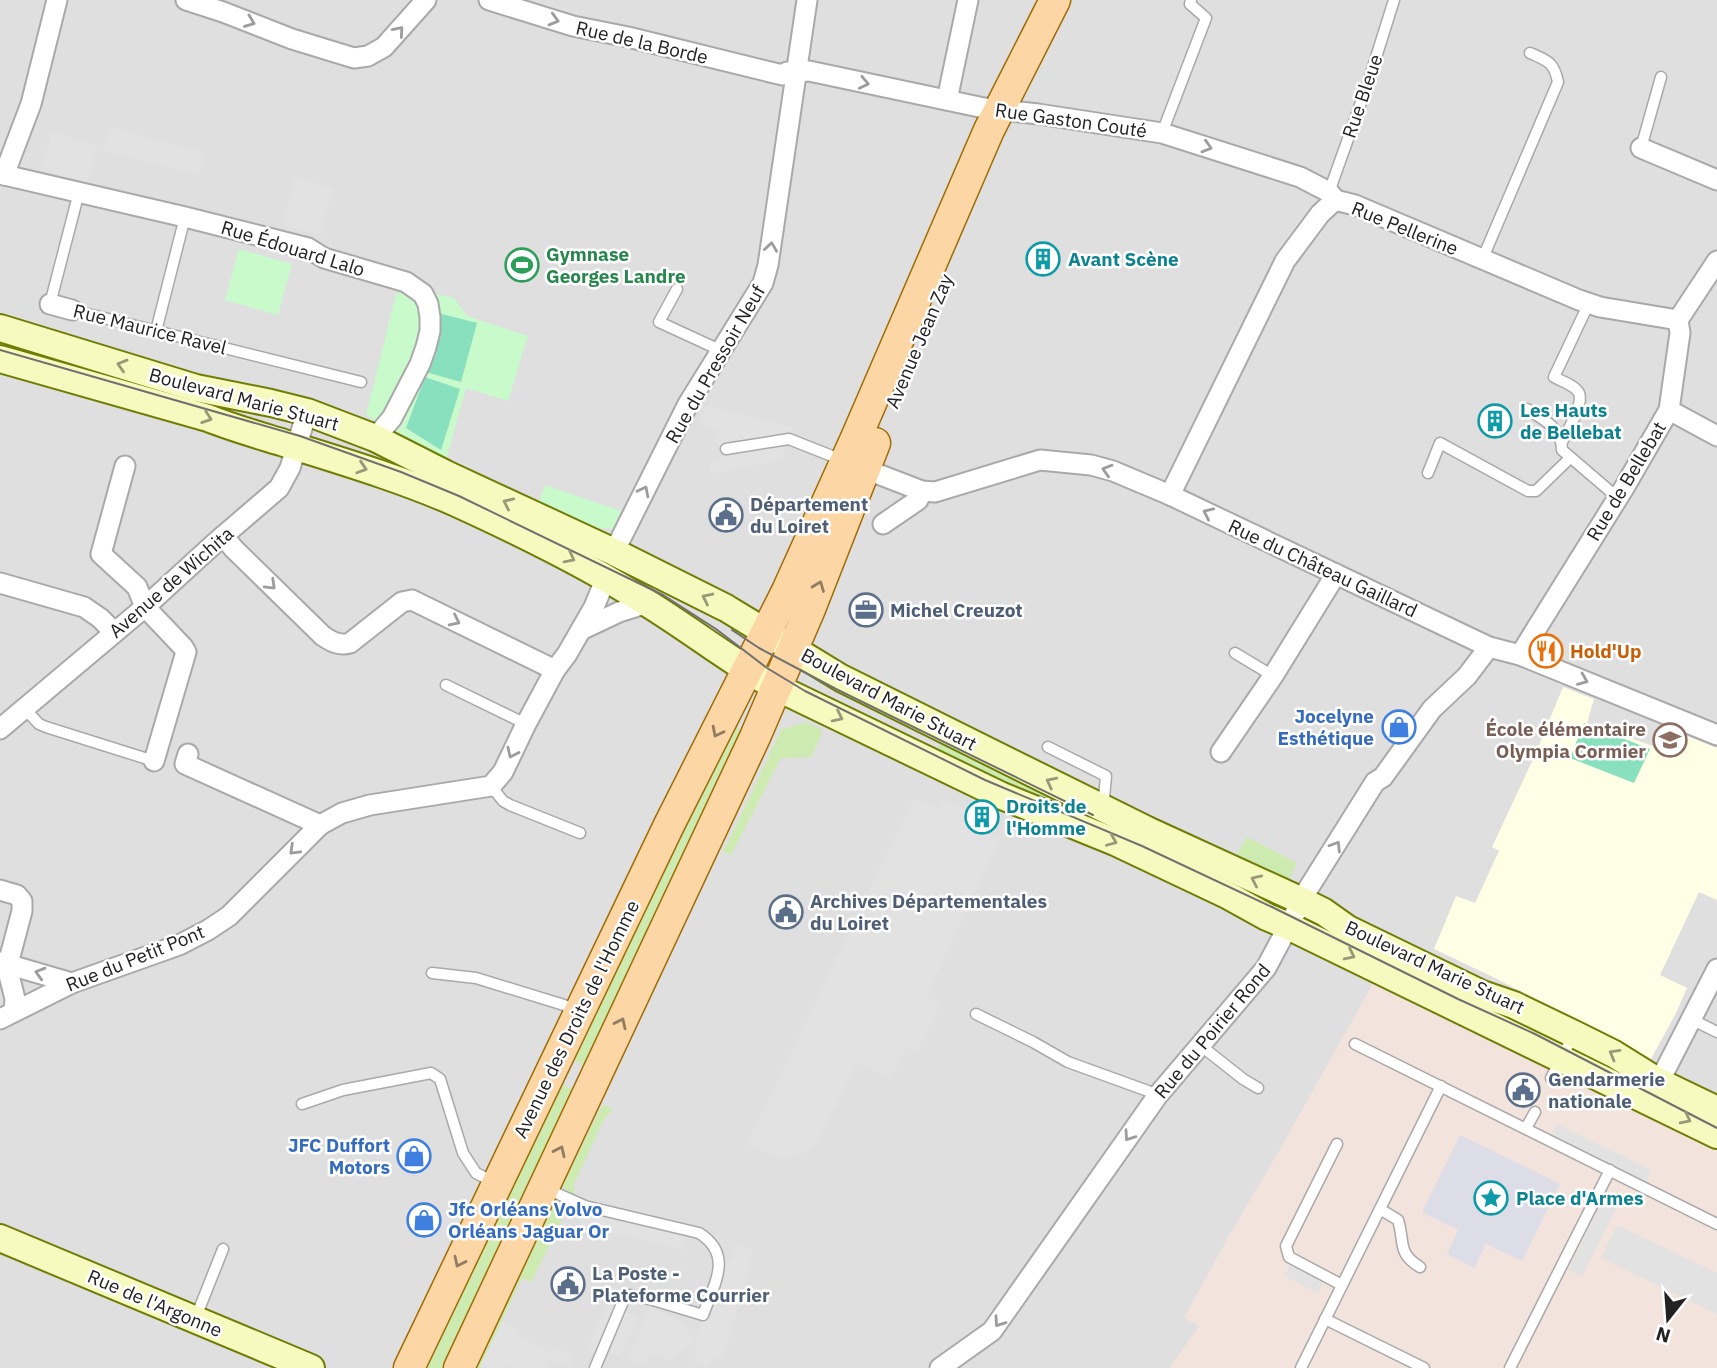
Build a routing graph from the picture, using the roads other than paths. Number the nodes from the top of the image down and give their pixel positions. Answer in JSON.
{"nodes":[{"id":1,"x":57,"y":0,"type":"edge"},
{"id":2,"x":186,"y":0,"type":"edge"},
{"id":3,"x":426,"y":0,"type":"edge"},
{"id":4,"x":489,"y":0,"type":"edge"},
{"id":5,"x":807,"y":0,"type":"edge"},
{"id":6,"x":968,"y":0,"type":"edge"},
{"id":7,"x":1055,"y":0,"type":"edge"},
{"id":8,"x":1076,"y":0,"type":"edge"},
{"id":9,"x":1191,"y":0,"type":"edge"},
{"id":10,"x":1394,"y":0,"type":"edge"},
{"id":11,"x":1530,"y":53,"type":"dead end"},
{"id":12,"x":797,"y":71,"type":"junction"},
{"id":13,"x":1661,"y":77,"type":"dead end"},
{"id":14,"x":947,"y":100,"type":"junction"},
{"id":15,"x":1009,"y":111,"type":"junction"},
{"id":16,"x":1162,"y":133,"type":"junction"},
{"id":17,"x":1641,"y":148,"type":"joint"},
{"id":18,"x":2,"y":174,"type":"edge"},
{"id":19,"x":1717,"y":180,"type":"edge"},
{"id":20,"x":79,"y":192,"type":"junction"},
{"id":21,"x":1332,"y":196,"type":"junction"},
{"id":22,"x":185,"y":217,"type":"junction"},
{"id":23,"x":1482,"y":260,"type":"junction"},
{"id":24,"x":1717,"y":261,"type":"edge"},
{"id":25,"x":677,"y":289,"type":"dead end"},
{"id":26,"x":1589,"y":303,"type":"junction"},
{"id":27,"x":51,"y":304,"type":"joint"},
{"id":28,"x":72,"y":310,"type":"joint"},
{"id":29,"x":1678,"y":320,"type":"junction"},
{"id":30,"x":0,"y":328,"type":"edge"},
{"id":31,"x":156,"y":331,"type":"junction"},
{"id":32,"x":722,"y":351,"type":"junction"},
{"id":33,"x":0,"y":359,"type":"edge"},
{"id":34,"x":361,"y":382,"type":"dead end"},
{"id":35,"x":1527,"y":409,"type":"dead end"},
{"id":36,"x":1669,"y":410,"type":"junction"},
{"id":37,"x":307,"y":412,"type":"junction"},
{"id":38,"x":1717,"y":436,"type":"edge"},
{"id":39,"x":375,"y":438,"type":"junction"},
{"id":40,"x":1562,"y":442,"type":"junction"},
{"id":41,"x":297,"y":447,"type":"junction"},
{"id":42,"x":726,"y":449,"type":"dead end"},
{"id":43,"x":1570,"y":458,"type":"junction"},
{"id":44,"x":855,"y":465,"type":"junction"},
{"id":45,"x":125,"y":466,"type":"dead end"},
{"id":46,"x":1428,"y":473,"type":"dead end"},
{"id":47,"x":922,"y":491,"type":"junction"},
{"id":48,"x":1170,"y":495,"type":"junction"},
{"id":49,"x":1618,"y":498,"type":"junction"},
{"id":50,"x":883,"y":524,"type":"dead end"},
{"id":51,"x":223,"y":536,"type":"junction"},
{"id":52,"x":614,"y":552,"type":"junction"},
{"id":53,"x":1336,"y":574,"type":"junction"},
{"id":54,"x":606,"y":578,"type":"junction"},
{"id":55,"x":0,"y":583,"type":"edge"},
{"id":56,"x":648,"y":603,"type":"junction"},
{"id":57,"x":145,"y":607,"type":"junction"},
{"id":58,"x":581,"y":630,"type":"junction"},
{"id":59,"x":114,"y":632,"type":"junction"},
{"id":60,"x":766,"y":632,"type":"junction"},
{"id":61,"x":1489,"y":647,"type":"junction"},
{"id":62,"x":793,"y":649,"type":"junction"},
{"id":63,"x":1235,"y":653,"type":"dead end"},
{"id":64,"x":1520,"y":655,"type":"junction"},
{"id":65,"x":555,"y":670,"type":"junction"},
{"id":66,"x":747,"y":671,"type":"junction"},
{"id":67,"x":1273,"y":676,"type":"junction"},
{"id":68,"x":446,"y":685,"type":"dead end"},
{"id":69,"x":776,"y":687,"type":"junction"},
{"id":70,"x":25,"y":709,"type":"junction"},
{"id":71,"x":2,"y":724,"type":"edge"},
{"id":72,"x":526,"y":724,"type":"junction"},
{"id":73,"x":1717,"y":735,"type":"edge"},
{"id":74,"x":1048,"y":747,"type":"dead end"},
{"id":75,"x":1221,"y":752,"type":"dead end"},
{"id":76,"x":188,"y":754,"type":"dead end"},
{"id":77,"x":154,"y":761,"type":"joint"},
{"id":78,"x":491,"y":786,"type":"junction"},
{"id":79,"x":1101,"y":808,"type":"junction"},
{"id":80,"x":320,"y":825,"type":"junction"},
{"id":81,"x":580,"y":833,"type":"dead end"},
{"id":82,"x":0,"y":890,"type":"edge"},
{"id":83,"x":1302,"y":901,"type":"junction"},
{"id":84,"x":1288,"y":926,"type":"junction"},
{"id":85,"x":4,"y":963,"type":"edge"},
{"id":86,"x":1717,"y":969,"type":"edge"},
{"id":87,"x":432,"y":973,"type":"dead end"},
{"id":88,"x":72,"y":983,"type":"junction"},
{"id":89,"x":579,"y":1013,"type":"junction"},
{"id":90,"x":976,"y":1014,"type":"dead end"},
{"id":91,"x":7,"y":1015,"type":"edge"},
{"id":92,"x":1692,"y":1019,"type":"junction"},
{"id":93,"x":1717,"y":1032,"type":"edge"},
{"id":94,"x":1574,"y":1034,"type":"junction"},
{"id":95,"x":1355,"y":1044,"type":"dead end"},
{"id":96,"x":1200,"y":1045,"type":"junction"},
{"id":97,"x":554,"y":1065,"type":"junction"},
{"id":98,"x":1556,"y":1068,"type":"junction"},
{"id":99,"x":1659,"y":1082,"type":"junction"},
{"id":100,"x":1441,"y":1086,"type":"junction"},
{"id":101,"x":597,"y":1087,"type":"junction"},
{"id":102,"x":1258,"y":1087,"type":"dead end"},
{"id":103,"x":1157,"y":1097,"type":"junction"},
{"id":104,"x":302,"y":1104,"type":"dead end"},
{"id":105,"x":1717,"y":1110,"type":"edge"},
{"id":106,"x":1535,"y":1112,"type":"dead end"},
{"id":107,"x":1526,"y":1128,"type":"junction"},
{"id":108,"x":1717,"y":1135,"type":"edge"},
{"id":109,"x":1337,"y":1144,"type":"dead end"},
{"id":110,"x":1610,"y":1170,"type":"junction"},
{"id":111,"x":497,"y":1184,"type":"junction"},
{"id":112,"x":544,"y":1187,"type":"junction"},
{"id":113,"x":1380,"y":1209,"type":"junction"},
{"id":114,"x":1717,"y":1224,"type":"edge"},
{"id":115,"x":0,"y":1238,"type":"edge"},
{"id":116,"x":223,"y":1249,"type":"dead end"},
{"id":117,"x":1420,"y":1267,"type":"dead end"},
{"id":118,"x":1342,"y":1284,"type":"junction"},
{"id":119,"x":195,"y":1319,"type":"junction"},
{"id":120,"x":1325,"y":1319,"type":"junction"},
{"id":121,"x":1407,"y":1364,"type":"edge"},
{"id":122,"x":310,"y":1368,"type":"edge"},
{"id":123,"x":409,"y":1368,"type":"edge"},
{"id":124,"x":458,"y":1368,"type":"edge"},
{"id":125,"x":595,"y":1368,"type":"edge"},
{"id":126,"x":940,"y":1368,"type":"edge"},
{"id":127,"x":1301,"y":1368,"type":"edge"},
{"id":128,"x":1424,"y":1368,"type":"edge"},
{"id":129,"x":1510,"y":1368,"type":"edge"}],
"edges":[{"from":1,"to":18,"type":"street"},
{"from":2,"to":3,"type":"street","one_way":true},
{"from":4,"to":12,"type":"street","name":"Rue de la Borde","one_way":true},
{"from":5,"to":12,"type":"street","name":"Rue du Pressoir Neuf"},
{"from":6,"to":14,"type":"street"},
{"from":7,"to":15,"type":"main road","name":"Avenue Jean Zay"},
{"from":8,"to":15,"type":"main road","name":"Avenue Jean Zay"},
{"from":9,"to":16,"type":"lane"},
{"from":10,"to":21,"type":"lane","name":"Rue Bleue"},
{"from":11,"to":23,"type":"lane"},
{"from":12,"to":14,"type":"street","name":"Rue Gaston Couté","one_way":true},
{"from":32,"to":12,"type":"street","name":"Rue du Pressoir Neuf","one_way":true},
{"from":13,"to":17,"type":"lane"},
{"from":14,"to":15,"type":"street","name":"Rue Gaston Couté"},
{"from":15,"to":16,"type":"street","name":"Rue Gaston Couté"},
{"from":15,"to":44,"type":"main road","name":"Avenue Jean Zay"},
{"from":16,"to":21,"type":"street","name":"Rue Gaston Couté","one_way":true},
{"from":17,"to":19,"type":"street"},
{"from":18,"to":20,"type":"street","name":"Rue Édouard Lalo"},
{"from":20,"to":22,"type":"street","name":"Rue Édouard Lalo"},
{"from":20,"to":27,"type":"lane","name":"Rue Maurice Ravel"},
{"from":21,"to":23,"type":"street","name":"Rue Pellerine"},
{"from":21,"to":48,"type":"street","name":"Rue Pellerine"},
{"from":22,"to":31,"type":"lane"},
{"from":22,"to":39,"type":"street","name":"Rue Édouard Lalo"},
{"from":23,"to":26,"type":"street","name":"Rue Pellerine"},
{"from":24,"to":29,"type":"street"},
{"from":25,"to":32,"type":"lane"},
{"from":26,"to":29,"type":"street","name":"Rue Pellerine"},
{"from":26,"to":40,"type":"lane"},
{"from":27,"to":28,"type":"street","name":"Rue Maurice Ravel"},
{"from":28,"to":31,"type":"lane","name":"Rue Maurice Ravel"},
{"from":29,"to":36,"type":"street","name":"Rue de Bellebat"},
{"from":37,"to":30,"type":"main road","name":"Boulevard Marie Stuart","one_way":true},
{"from":31,"to":34,"type":"lane","name":"Rue Maurice Ravel"},
{"from":52,"to":32,"type":"street","name":"Rue du Pressoir Neuf","one_way":true},
{"from":33,"to":41,"type":"main road","name":"Boulevard Marie Stuart","one_way":true},
{"from":35,"to":40,"type":"lane"},
{"from":36,"to":38,"type":"street"},
{"from":36,"to":49,"type":"street","name":"Rue de Bellebat"},
{"from":37,"to":39,"type":"main road","name":"Boulevard Marie Stuart"},
{"from":37,"to":41,"type":"street","name":"Avenue de Wichita"},
{"from":52,"to":39,"type":"main road","name":"Boulevard Marie Stuart","one_way":true},
{"from":40,"to":43,"type":"lane"},
{"from":41,"to":51,"type":"street","name":"Avenue de Wichita"},
{"from":41,"to":54,"type":"main road","name":"Boulevard Marie Stuart","one_way":true},
{"from":42,"to":44,"type":"lane"},
{"from":43,"to":46,"type":"lane"},
{"from":43,"to":49,"type":"lane"},
{"from":44,"to":47,"type":"street"},
{"from":44,"to":60,"type":"main road","name":"Avenue Jean Zay"},
{"from":62,"to":44,"type":"main road","name":"Avenue Jean Zay","one_way":true},
{"from":45,"to":57,"type":"street"},
{"from":48,"to":47,"type":"street","name":"Rue du Château Gaillard","one_way":true},
{"from":47,"to":50,"type":"street"},
{"from":53,"to":48,"type":"street","name":"Rue du Château Gaillard","one_way":true},
{"from":49,"to":64,"type":"street","name":"Rue de Bellebat"},
{"from":51,"to":57,"type":"street","name":"Avenue de Wichita"},
{"from":51,"to":65,"type":"street","one_way":true},
{"from":60,"to":52,"type":"main road","name":"Boulevard Marie Stuart","one_way":true},
{"from":53,"to":61,"type":"street","name":"Rue du Château Gaillard"},
{"from":53,"to":67,"type":"street"},
{"from":54,"to":56,"type":"main road","name":"Boulevard Marie Stuart"},
{"from":54,"to":58,"type":"street"},
{"from":55,"to":59,"type":"street"},
{"from":56,"to":58,"type":"street"},
{"from":56,"to":66,"type":"main road","name":"Boulevard Marie Stuart"},
{"from":57,"to":59,"type":"street","name":"Avenue de Wichita"},
{"from":57,"to":77,"type":"street"},
{"from":58,"to":65,"type":"street"},
{"from":59,"to":70,"type":"street","name":"Avenue de Wichita"},
{"from":60,"to":62,"type":"main road","name":"Boulevard Marie Stuart"},
{"from":60,"to":66,"type":"main road","name":"Avenue Jean Zay"},
{"from":61,"to":64,"type":"street","name":"Rue du Château Gaillard"},
{"from":83,"to":61,"type":"street","name":"Rue du Poirier Rond","one_way":true},
{"from":62,"to":69,"type":"main road","name":"Avenue Jean Zay"},
{"from":79,"to":62,"type":"main road","name":"Boulevard Marie Stuart","one_way":true},
{"from":63,"to":67,"type":"lane"},
{"from":64,"to":73,"type":"street","name":"Rue du Château Gaillard","one_way":true},
{"from":65,"to":72,"type":"street"},
{"from":66,"to":69,"type":"main road","name":"Boulevard Marie Stuart"},
{"from":66,"to":89,"type":"main road","name":"Avenue des Droits de l'Homme","one_way":true},
{"from":67,"to":75,"type":"street"},
{"from":68,"to":72,"type":"lane"},
{"from":69,"to":84,"type":"main road","name":"Boulevard Marie Stuart","one_way":true},
{"from":101,"to":69,"type":"main road","name":"Avenue des Droits de l'Homme","one_way":true},
{"from":70,"to":71,"type":"street","name":"Avenue de Wichita"},
{"from":70,"to":77,"type":"lane"},
{"from":72,"to":78,"type":"street","one_way":true},
{"from":74,"to":79,"type":"lane"},
{"from":76,"to":80,"type":"street"},
{"from":78,"to":80,"type":"street","name":"Rue du Petit Pont"},
{"from":78,"to":81,"type":"lane"},
{"from":83,"to":79,"type":"main road","name":"Boulevard Marie Stuart","one_way":true},
{"from":80,"to":88,"type":"street","name":"Rue du Petit Pont","one_way":true},
{"from":82,"to":85,"type":"street"},
{"from":83,"to":84,"type":"street","name":"Rue du Poirier Rond"},
{"from":83,"to":94,"type":"main road","name":"Boulevard Marie Stuart"},
{"from":84,"to":96,"type":"street","name":"Rue du Poirier Rond"},
{"from":84,"to":98,"type":"main road","name":"Boulevard Marie Stuart","one_way":true},
{"from":88,"to":85,"type":"street","one_way":true},
{"from":85,"to":91,"type":"street"},
{"from":86,"to":92,"type":"street"},
{"from":87,"to":89,"type":"lane"},
{"from":88,"to":91,"type":"street","name":"Rue du Petit Pont"},
{"from":89,"to":97,"type":"main road","name":"Avenue des Droits de l'Homme"},
{"from":90,"to":103,"type":"lane"},
{"from":92,"to":93,"type":"lane"},
{"from":92,"to":99,"type":"street"},
{"from":94,"to":98,"type":"lane"},
{"from":99,"to":94,"type":"main road","name":"Boulevard Marie Stuart","one_way":true},
{"from":95,"to":100,"type":"lane"},
{"from":96,"to":102,"type":"lane"},
{"from":96,"to":103,"type":"street","name":"Rue du Poirier Rond"},
{"from":97,"to":101,"type":"main road"},
{"from":97,"to":111,"type":"main road","name":"Avenue des Droits de l'Homme"},
{"from":98,"to":108,"type":"main road","name":"Boulevard Marie Stuart","one_way":true},
{"from":99,"to":105,"type":"main road","name":"Boulevard Marie Stuart"},
{"from":100,"to":107,"type":"lane"},
{"from":100,"to":113,"type":"lane"},
{"from":112,"to":101,"type":"main road","name":"Avenue des Droits de l'Homme","one_way":true},
{"from":103,"to":126,"type":"street","name":"Rue du Poirier Rond","one_way":true},
{"from":104,"to":111,"type":"lane"},
{"from":106,"to":107,"type":"lane"},
{"from":107,"to":110,"type":"lane"},
{"from":109,"to":118,"type":"lane"},
{"from":110,"to":114,"type":"lane"},
{"from":110,"to":129,"type":"lane"},
{"from":111,"to":123,"type":"main road","name":"Avenue des Droits de l'Homme","one_way":true},
{"from":112,"to":124,"type":"main road","name":"Avenue des Droits de l'Homme"},
{"from":112,"to":125,"type":"lane"},
{"from":113,"to":117,"type":"lane"},
{"from":113,"to":118,"type":"lane"},
{"from":115,"to":119,"type":"main road","name":"Rue de l'Argonne"},
{"from":116,"to":119,"type":"lane"},
{"from":118,"to":120,"type":"lane"},
{"from":119,"to":122,"type":"main road","name":"Rue de l'Argonne"},
{"from":120,"to":121,"type":"lane"},
{"from":120,"to":127,"type":"lane"},
{"from":121,"to":128,"type":"lane"}]}
